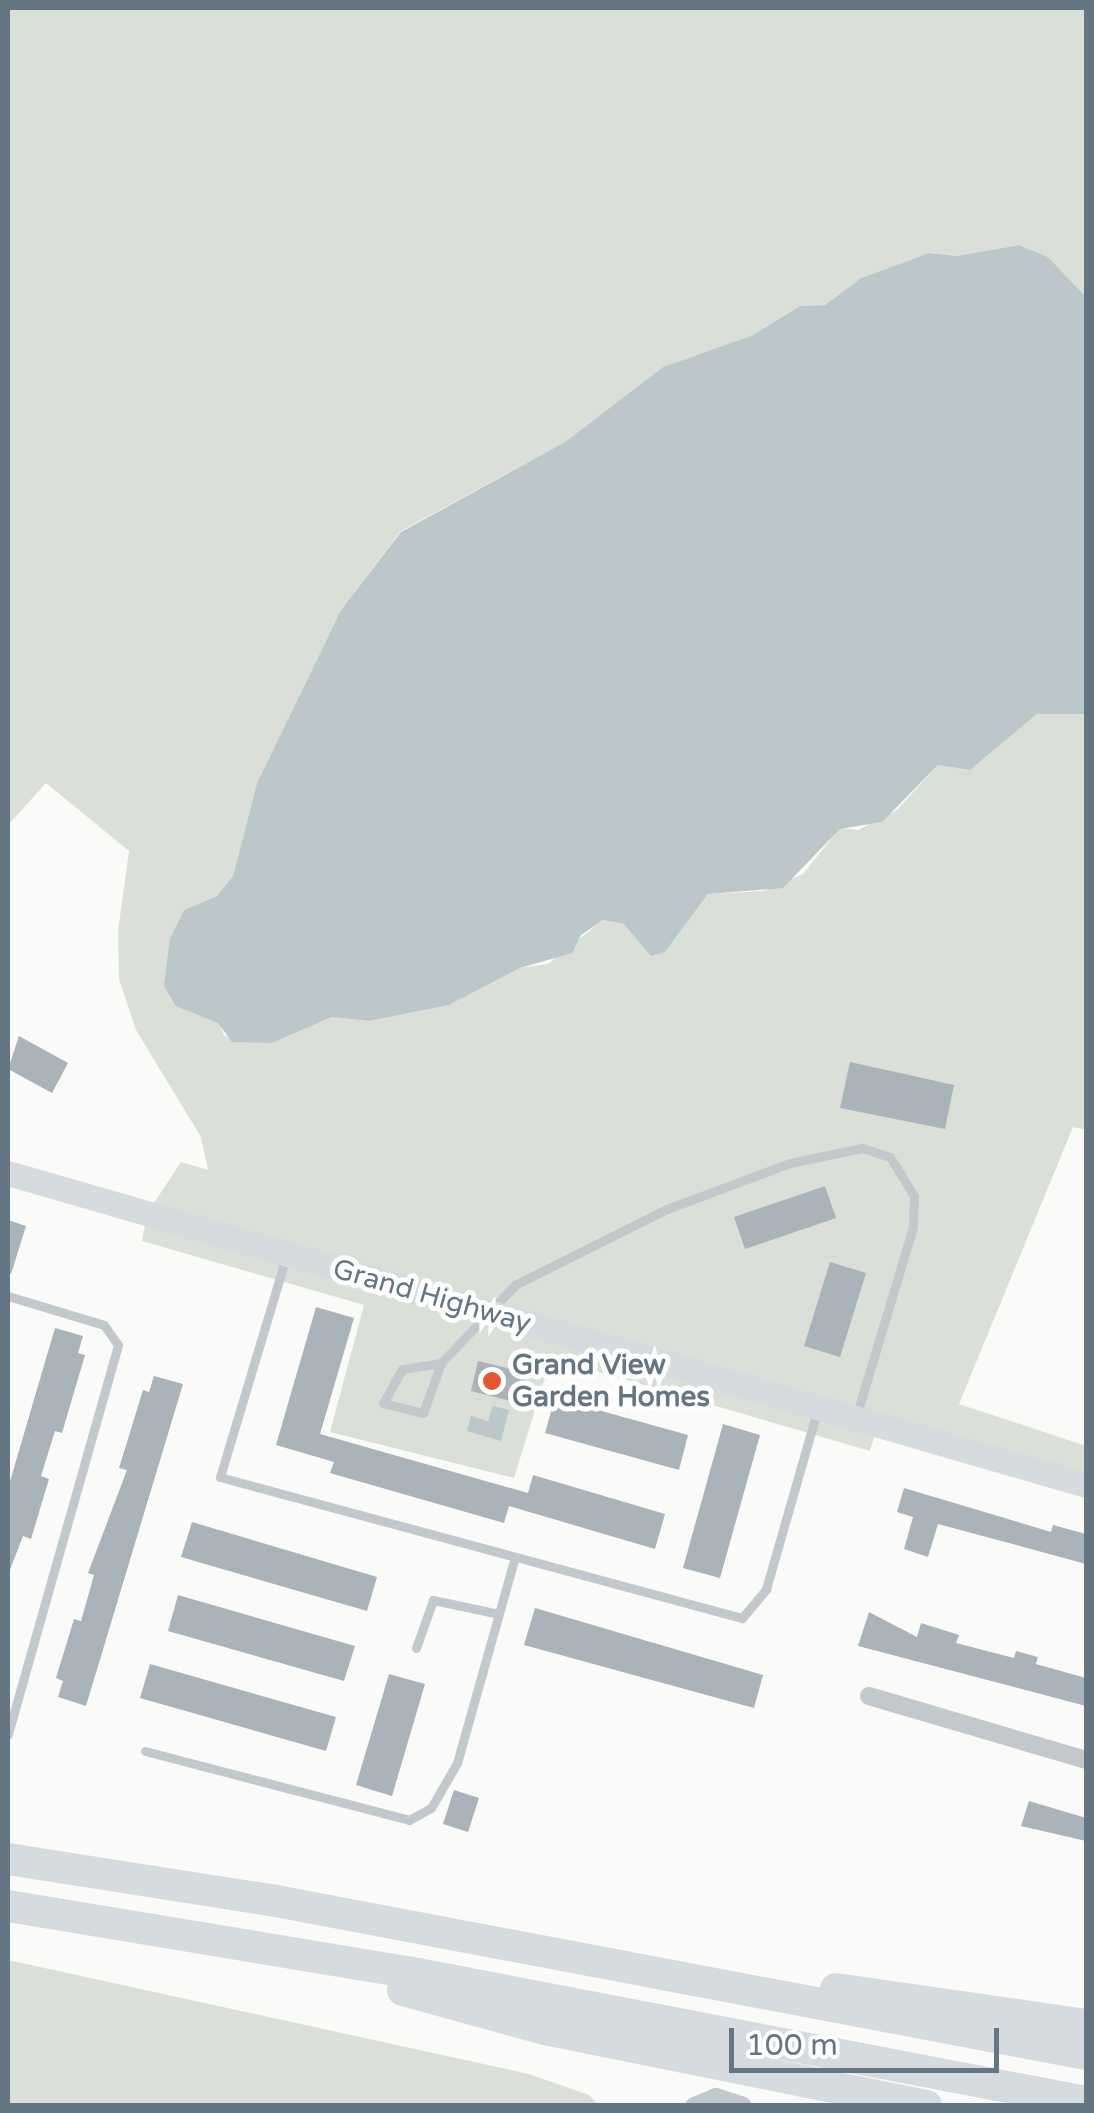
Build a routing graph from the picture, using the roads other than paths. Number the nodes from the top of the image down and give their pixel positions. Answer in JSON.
{"nodes":[{"id":1,"x":8,"y":1174,"type":"edge"},
{"id":2,"x":287,"y":1254,"type":"junction"},
{"id":3,"x":8,"y":1296,"type":"edge"},
{"id":4,"x":490,"y":1313,"type":"junction"},
{"id":5,"x":440,"y":1363,"type":"junction"},
{"id":6,"x":818,"y":1408,"type":"junction"},
{"id":7,"x":855,"y":1418,"type":"junction"},
{"id":8,"x":1086,"y":1485,"type":"edge"},
{"id":9,"x":516,"y":1557,"type":"junction"},
{"id":10,"x":500,"y":1614,"type":"junction"},
{"id":11,"x":416,"y":1648,"type":"dead end"},
{"id":12,"x":22,"y":1668,"type":"junction"},
{"id":13,"x":8,"y":1670,"type":"edge"},
{"id":14,"x":869,"y":1696,"type":"dead end"},
{"id":15,"x":8,"y":1735,"type":"edge"},
{"id":16,"x":144,"y":1750,"type":"dead end"},
{"id":17,"x":1086,"y":1760,"type":"edge"},
{"id":18,"x":8,"y":1859,"type":"edge"},
{"id":19,"x":8,"y":1906,"type":"edge"},
{"id":20,"x":265,"y":1948,"type":"junction"},
{"id":21,"x":628,"y":1969,"type":"junction"},
{"id":22,"x":1086,"y":2025,"type":"edge"},
{"id":23,"x":1086,"y":2054,"type":"edge"},
{"id":24,"x":1086,"y":2102,"type":"edge"},
{"id":25,"x":694,"y":2106,"type":"edge"},
{"id":26,"x":742,"y":2106,"type":"edge"},
{"id":27,"x":926,"y":2106,"type":"edge"}],
"edges":[{"from":1,"to":2,"type":"street","name":"Grand Highway"},
{"from":2,"to":4,"type":"street","name":"Grand Highway"},
{"from":2,"to":9,"type":"lane"},
{"from":3,"to":12,"type":"lane"},
{"from":4,"to":5,"type":"lane"},
{"from":4,"to":6,"type":"street","name":"Grand Highway"},
{"from":4,"to":7,"type":"lane"},
{"from":5,"to":5,"type":"lane"},
{"from":6,"to":7,"type":"street","name":"Grand Highway"},
{"from":6,"to":9,"type":"lane"},
{"from":7,"to":8,"type":"street","name":"Grand Highway"},
{"from":9,"to":10,"type":"lane"},
{"from":10,"to":11,"type":"lane"},
{"from":10,"to":16,"type":"lane"},
{"from":12,"to":13,"type":"lane"},
{"from":12,"to":15,"type":"lane"},
{"from":14,"to":17,"type":"street"},
{"from":18,"to":21,"type":"highway"},
{"from":19,"to":20,"type":"highway"},
{"from":20,"to":24,"type":"highway"},
{"from":20,"to":27,"type":"highway"},
{"from":21,"to":22,"type":"highway"},
{"from":21,"to":23,"type":"highway"},
{"from":25,"to":26,"type":"street"}]}
